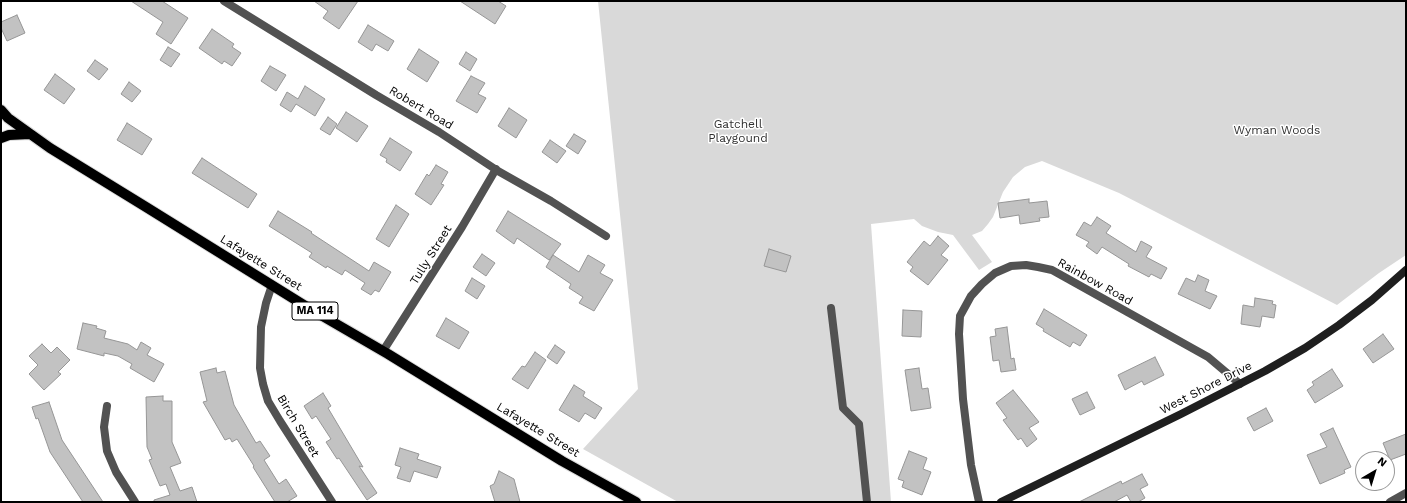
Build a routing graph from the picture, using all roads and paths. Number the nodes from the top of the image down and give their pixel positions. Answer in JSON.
{"nodes":[{"id":1,"x":224,"y":1,"type":"edge"},
{"id":2,"x":1,"y":110,"type":"edge"},
{"id":3,"x":30,"y":134,"type":"junction"},
{"id":4,"x":1,"y":138,"type":"edge"},
{"id":5,"x":496,"y":169,"type":"junction"},
{"id":6,"x":606,"y":236,"type":"dead end"},
{"id":7,"x":1406,"y":270,"type":"edge"},
{"id":8,"x":272,"y":285,"type":"junction"},
{"id":9,"x":831,"y":308,"type":"dead end"},
{"id":10,"x":383,"y":351,"type":"junction"},
{"id":11,"x":1240,"y":384,"type":"junction"},
{"id":12,"x":106,"y":406,"type":"dead end"},
{"id":13,"x":1406,"y":493,"type":"edge"},
{"id":14,"x":135,"y":502,"type":"edge"},
{"id":15,"x":332,"y":502,"type":"edge"},
{"id":16,"x":636,"y":502,"type":"edge"},
{"id":17,"x":867,"y":502,"type":"edge"},
{"id":18,"x":979,"y":502,"type":"edge"},
{"id":19,"x":1000,"y":502,"type":"edge"},
{"id":20,"x":1390,"y":502,"type":"edge"}],
"edges":[{"from":1,"to":5,"type":"street","name":"Robert Road"},
{"from":2,"to":3,"type":"main road","name":"Lafayette Street","number":"MA 114"},
{"from":3,"to":4,"type":"main road"},
{"from":3,"to":8,"type":"main road","name":"Lafayette Street","number":"MA 114"},
{"from":5,"to":6,"type":"street","name":"Robert Road"},
{"from":5,"to":10,"type":"street","name":"Tully Street"},
{"from":7,"to":11,"type":"main road","name":"West Shore Drive"},
{"from":8,"to":10,"type":"main road","name":"Lafayette Street","number":"MA 114"},
{"from":8,"to":15,"type":"street","name":"Birch Street"},
{"from":9,"to":17,"type":"street"},
{"from":10,"to":16,"type":"main road","name":"Lafayette Street","number":"MA 114"},
{"from":11,"to":18,"type":"street","name":"Rainbow Road"},
{"from":11,"to":19,"type":"main road","name":"West Shore Drive"},
{"from":12,"to":14,"type":"street"},
{"from":13,"to":20,"type":"street"}]}
